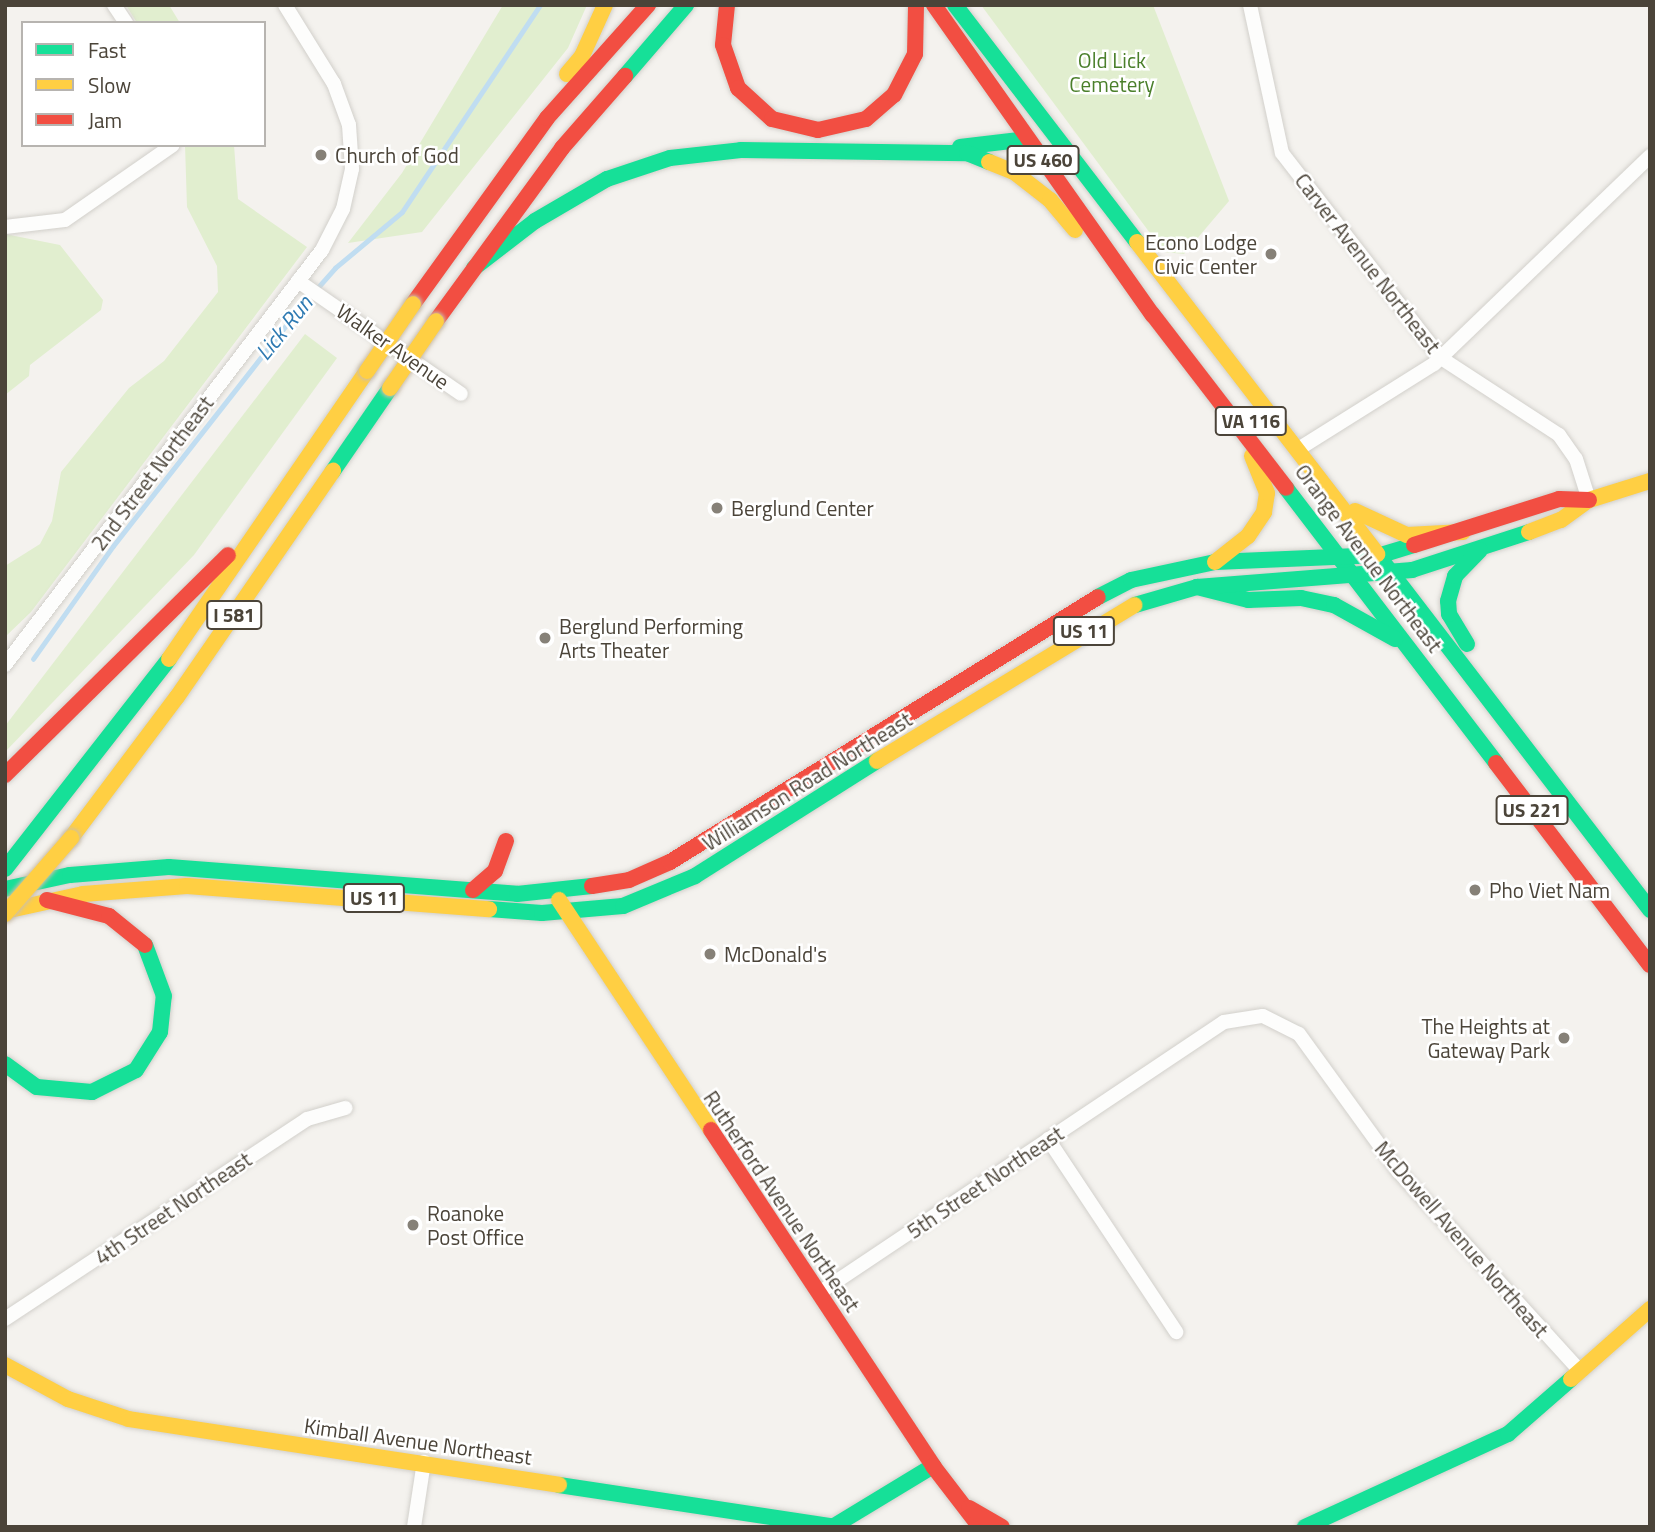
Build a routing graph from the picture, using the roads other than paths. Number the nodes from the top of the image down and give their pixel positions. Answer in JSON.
{"nodes":[{"id":1,"x":114,"y":5,"type":"edge"},
{"id":2,"x":285,"y":5,"type":"edge"},
{"id":3,"x":605,"y":5,"type":"edge"},
{"id":4,"x":648,"y":5,"type":"edge"},
{"id":5,"x":686,"y":5,"type":"edge"},
{"id":6,"x":727,"y":5,"type":"edge"},
{"id":7,"x":916,"y":5,"type":"edge"},
{"id":8,"x":934,"y":5,"type":"edge"},
{"id":9,"x":955,"y":5,"type":"edge"},
{"id":10,"x":1251,"y":5,"type":"edge"},
{"id":11,"x":125,"y":21,"type":"edge"},
{"id":12,"x":547,"y":118,"type":"junction"},
{"id":13,"x":1028,"y":139,"type":"junction"},
{"id":14,"x":170,"y":147,"type":"edge"},
{"id":15,"x":938,"y":150,"type":"junction"},
{"id":16,"x":1650,"y":156,"type":"edge"},
{"id":17,"x":5,"y":227,"type":"edge"},
{"id":18,"x":474,"y":268,"type":"junction"},
{"id":19,"x":314,"y":291,"type":"junction"},
{"id":20,"x":1136,"y":292,"type":"junction"},
{"id":21,"x":1153,"y":315,"type":"junction"},
{"id":22,"x":1441,"y":358,"type":"junction"},
{"id":23,"x":461,"y":394,"type":"dead end"},
{"id":24,"x":1219,"y":398,"type":"junction"},
{"id":25,"x":1300,"y":448,"type":"junction"},
{"id":26,"x":1650,"y":481,"type":"edge"},
{"id":27,"x":1340,"y":500,"type":"junction"},
{"id":28,"x":1590,"y":500,"type":"junction"},
{"id":29,"x":264,"y":521,"type":"junction"},
{"id":30,"x":1463,"y":532,"type":"junction"},
{"id":31,"x":1480,"y":550,"type":"junction"},
{"id":32,"x":1381,"y":555,"type":"junction"},
{"id":33,"x":1350,"y":558,"type":"junction"},
{"id":34,"x":1215,"y":562,"type":"junction"},
{"id":35,"x":1396,"y":574,"type":"junction"},
{"id":36,"x":1365,"y":577,"type":"junction"},
{"id":37,"x":1198,"y":587,"type":"junction"},
{"id":38,"x":1415,"y":654,"type":"junction"},
{"id":39,"x":5,"y":665,"type":"edge"},
{"id":40,"x":1517,"y":736,"type":"junction"},
{"id":41,"x":5,"y":775,"type":"edge"},
{"id":42,"x":506,"y":841,"type":"dead end"},
{"id":43,"x":5,"y":869,"type":"edge"},
{"id":44,"x":5,"y":889,"type":"edge"},
{"id":45,"x":473,"y":890,"type":"junction"},
{"id":46,"x":555,"y":893,"type":"junction"},
{"id":47,"x":47,"y":900,"type":"junction"},
{"id":48,"x":1650,"y":910,"type":"edge"},
{"id":49,"x":5,"y":913,"type":"edge"},
{"id":50,"x":567,"y":913,"type":"junction"},
{"id":51,"x":1650,"y":965,"type":"edge"},
{"id":52,"x":5,"y":1065,"type":"edge"},
{"id":53,"x":1152,"y":1070,"type":"joint"},
{"id":54,"x":345,"y":1108,"type":"dead end"},
{"id":55,"x":1048,"y":1139,"type":"junction"},
{"id":56,"x":818,"y":1293,"type":"junction"},
{"id":57,"x":1650,"y":1308,"type":"edge"},
{"id":58,"x":5,"y":1319,"type":"edge"},
{"id":59,"x":1176,"y":1332,"type":"dead end"},
{"id":60,"x":5,"y":1365,"type":"edge"},
{"id":61,"x":1580,"y":1371,"type":"junction"},
{"id":62,"x":424,"y":1462,"type":"junction"},
{"id":63,"x":933,"y":1466,"type":"junction"},
{"id":64,"x":965,"y":1506,"type":"junction"},
{"id":65,"x":835,"y":1526,"type":"edge"},
{"id":66,"x":414,"y":1527,"type":"edge"},
{"id":67,"x":980,"y":1527,"type":"edge"},
{"id":68,"x":1002,"y":1527,"type":"edge"},
{"id":69,"x":1304,"y":1527,"type":"edge"}],
"edges":[{"from":1,"to":11,"type":"street"},
{"from":2,"to":19,"type":"street","name":"2nd Street Northeast"},
{"from":3,"to":12,"type":"main road"},
{"from":4,"to":12,"type":"main road","number":"I 581"},
{"from":5,"to":18,"type":"main road","number":"I 581"},
{"from":6,"to":7,"type":"main road"},
{"from":8,"to":13,"type":"main road","name":"Orange Avenue Northeast","number":"US 460"},
{"from":9,"to":25,"type":"main road","name":"Orange Avenue Northeast","number":"US 460"},
{"from":10,"to":22,"type":"street","name":"Carver Avenue Northeast"},
{"from":12,"to":29,"type":"main road","number":"I 581","bridge":true},
{"from":13,"to":15,"type":"main road"},
{"from":13,"to":20,"type":"main road","name":"Orange Avenue Northeast","number":"US 460"},
{"from":14,"to":17,"type":"street"},
{"from":15,"to":18,"type":"main road"},
{"from":15,"to":21,"type":"main road"},
{"from":16,"to":22,"type":"street"},
{"from":18,"to":49,"type":"main road","number":"I 581","bridge":true},
{"from":19,"to":23,"type":"street","name":"Walker Avenue"},
{"from":19,"to":39,"type":"street","name":"2nd Street Northeast"},
{"from":20,"to":21,"type":"main road","name":"Orange Avenue Northeast","number":"US 460"},
{"from":20,"to":33,"type":"main road","number":"VA 116"},
{"from":21,"to":24,"type":"main road","name":"Orange Avenue Northeast","number":"US 460"},
{"from":22,"to":25,"type":"street"},
{"from":22,"to":28,"type":"street","name":"Carver Avenue Northeast"},
{"from":24,"to":33,"type":"main road","name":"Orange Avenue Northeast","number":"US 460"},
{"from":24,"to":34,"type":"main road","number":"VA 116"},
{"from":25,"to":27,"type":"main road","name":"Orange Avenue Northeast","number":"US 460"},
{"from":26,"to":28,"type":"main road","name":"Williamson Road Northeast","number":"US 11"},
{"from":27,"to":30,"type":"main road"},
{"from":27,"to":32,"type":"main road","name":"Orange Avenue Northeast","number":"US 460"},
{"from":28,"to":30,"type":"main road","name":"Williamson Road Northeast","number":"US 11"},
{"from":28,"to":31,"type":"main road","name":"Williamson Road Northeast","number":"US 11"},
{"from":29,"to":41,"type":"main road"},
{"from":29,"to":43,"type":"main road","number":"I 581"},
{"from":30,"to":32,"type":"main road","name":"Williamson Road Northeast","number":"US 11"},
{"from":31,"to":35,"type":"main road","name":"Williamson Road Northeast","number":"US 11"},
{"from":31,"to":40,"type":"main road"},
{"from":32,"to":33,"type":"main road","name":"Williamson Road Northeast","number":"US 11"},
{"from":32,"to":35,"type":"main road","name":"Orange Avenue Northeast","number":"US 221"},
{"from":33,"to":34,"type":"main road","name":"Williamson Road Northeast","number":"US 11"},
{"from":33,"to":36,"type":"main road","name":"Orange Avenue Northeast","number":"US 460"},
{"from":34,"to":46,"type":"main road","name":"Williamson Road Northeast","number":"US 11"},
{"from":35,"to":36,"type":"main road","name":"Williamson Road Northeast","number":"US 11"},
{"from":35,"to":40,"type":"main road","name":"Orange Avenue Northeast","number":"US 221"},
{"from":36,"to":37,"type":"main road","name":"Williamson Road Northeast","number":"US 11"},
{"from":36,"to":38,"type":"main road","name":"Orange Avenue Northeast","number":"US 221"},
{"from":37,"to":38,"type":"main road"},
{"from":37,"to":50,"type":"main road","name":"Williamson Road Northeast","number":"US 11"},
{"from":38,"to":51,"type":"main road","name":"Orange Avenue Northeast","number":"US 221"},
{"from":40,"to":48,"type":"main road","name":"Orange Avenue Northeast","number":"US 221"},
{"from":42,"to":45,"type":"main road"},
{"from":44,"to":45,"type":"main road","name":"Williamson Road Northeast","number":"US 11"},
{"from":45,"to":46,"type":"main road","name":"Williamson Road Northeast","number":"US 11"},
{"from":46,"to":50,"type":"main road","name":"Rutherford Avenue Northeast"},
{"from":47,"to":49,"type":"main road","name":"Williamson Road Northeast","number":"US 11"},
{"from":47,"to":50,"type":"main road","name":"Williamson Road Northeast","number":"US 11"},
{"from":47,"to":52,"type":"main road"},
{"from":50,"to":56,"type":"main road","name":"Rutherford Avenue Northeast"},
{"from":53,"to":55,"type":"street","name":"5th Street Northeast"},
{"from":53,"to":61,"type":"street","name":"McDowell Avenue Northeast"},
{"from":54,"to":58,"type":"street","name":"4th Street Northeast"},
{"from":55,"to":56,"type":"street","name":"5th Street Northeast"},
{"from":55,"to":59,"type":"street"},
{"from":56,"to":63,"type":"main road","name":"Rutherford Avenue Northeast"},
{"from":57,"to":61,"type":"main road"},
{"from":60,"to":62,"type":"main road","name":"Kimball Avenue Northeast"},
{"from":61,"to":69,"type":"main road"},
{"from":62,"to":65,"type":"main road","name":"Kimball Avenue Northeast"},
{"from":62,"to":66,"type":"street"},
{"from":63,"to":64,"type":"main road","name":"Rutherford Avenue Northeast"},
{"from":63,"to":65,"type":"main road","name":"Kimball Avenue Northeast"},
{"from":64,"to":67,"type":"main road","name":"Rutherford Avenue Northeast"},
{"from":64,"to":68,"type":"main road"}]}
